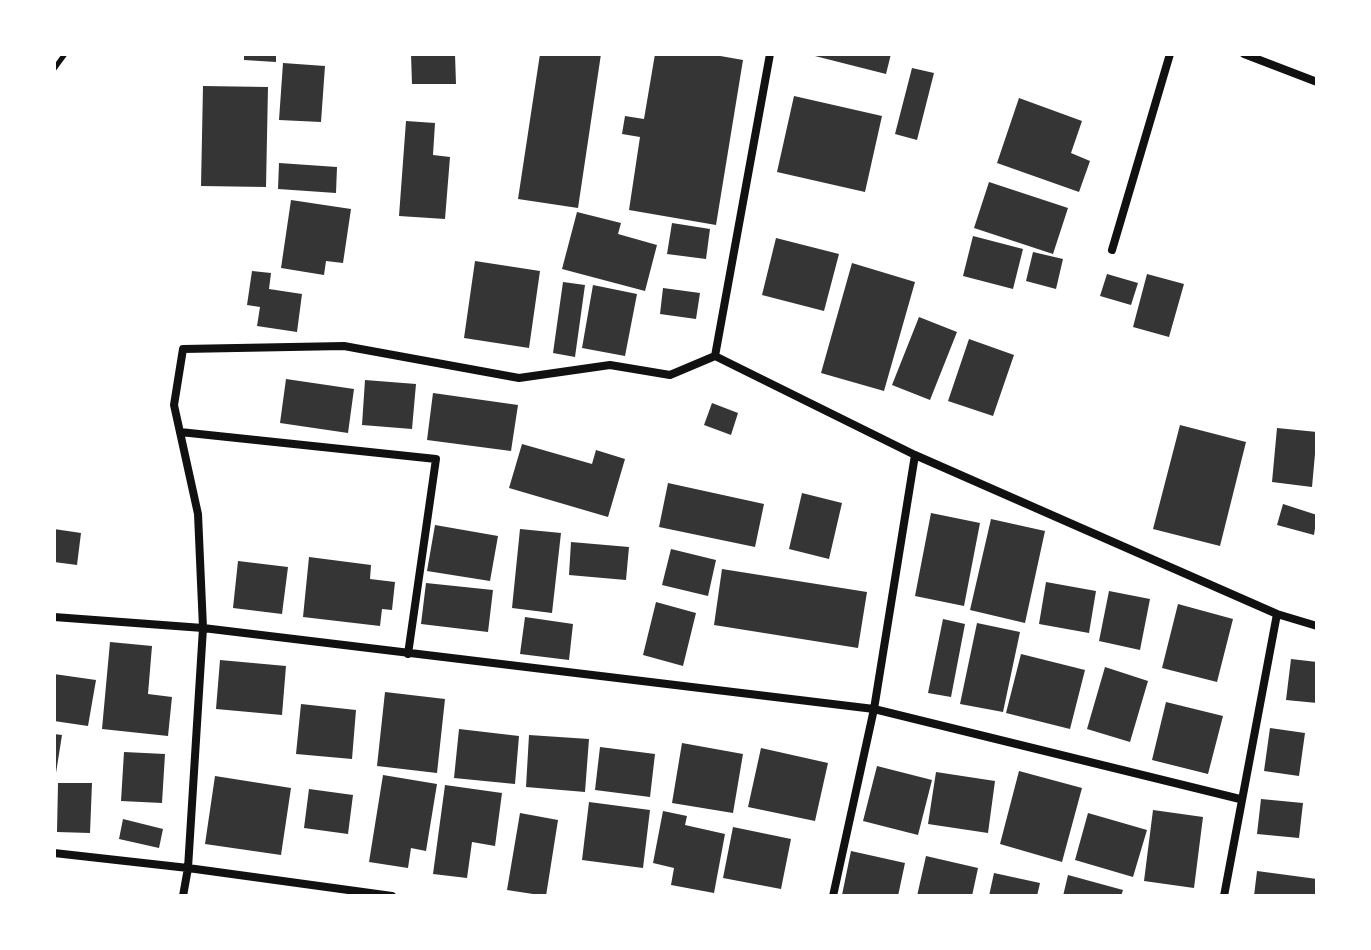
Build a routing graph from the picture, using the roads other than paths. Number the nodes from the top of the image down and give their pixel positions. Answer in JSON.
{"nodes":[{"id":1,"x":770,"y":54,"type":"edge"},
{"id":2,"x":1170,"y":54,"type":"edge"},
{"id":3,"x":1244,"y":54,"type":"edge"},
{"id":4,"x":1317,"y":82,"type":"edge"},
{"id":5,"x":1112,"y":250,"type":"dead end"},
{"id":6,"x":715,"y":356,"type":"junction"},
{"id":7,"x":180,"y":432,"type":"junction"},
{"id":8,"x":915,"y":455,"type":"junction"},
{"id":9,"x":1277,"y":614,"type":"junction"},
{"id":10,"x":54,"y":617,"type":"edge"},
{"id":11,"x":1317,"y":626,"type":"edge"},
{"id":12,"x":203,"y":628,"type":"junction"},
{"id":13,"x":408,"y":654,"type":"junction"},
{"id":14,"x":874,"y":709,"type":"junction"},
{"id":15,"x":1240,"y":799,"type":"junction"},
{"id":16,"x":54,"y":853,"type":"edge"},
{"id":17,"x":188,"y":868,"type":"junction"},
{"id":18,"x":183,"y":896,"type":"edge"},
{"id":19,"x":392,"y":896,"type":"edge"},
{"id":20,"x":833,"y":896,"type":"edge"},
{"id":21,"x":1224,"y":896,"type":"edge"}],
"edges":[{"from":1,"to":6,"type":"street"},
{"from":2,"to":5,"type":"street"},
{"from":3,"to":4,"type":"street"},
{"from":6,"to":7,"type":"street"},
{"from":6,"to":8,"type":"street"},
{"from":7,"to":12,"type":"street"},
{"from":7,"to":13,"type":"street"},
{"from":8,"to":9,"type":"street"},
{"from":8,"to":14,"type":"street"},
{"from":9,"to":11,"type":"street"},
{"from":9,"to":15,"type":"street"},
{"from":10,"to":12,"type":"street"},
{"from":12,"to":13,"type":"street"},
{"from":12,"to":17,"type":"street"},
{"from":13,"to":14,"type":"street"},
{"from":14,"to":15,"type":"street"},
{"from":14,"to":20,"type":"street"},
{"from":15,"to":21,"type":"street"},
{"from":16,"to":17,"type":"street"},
{"from":17,"to":18,"type":"street"},
{"from":17,"to":19,"type":"street"}]}
